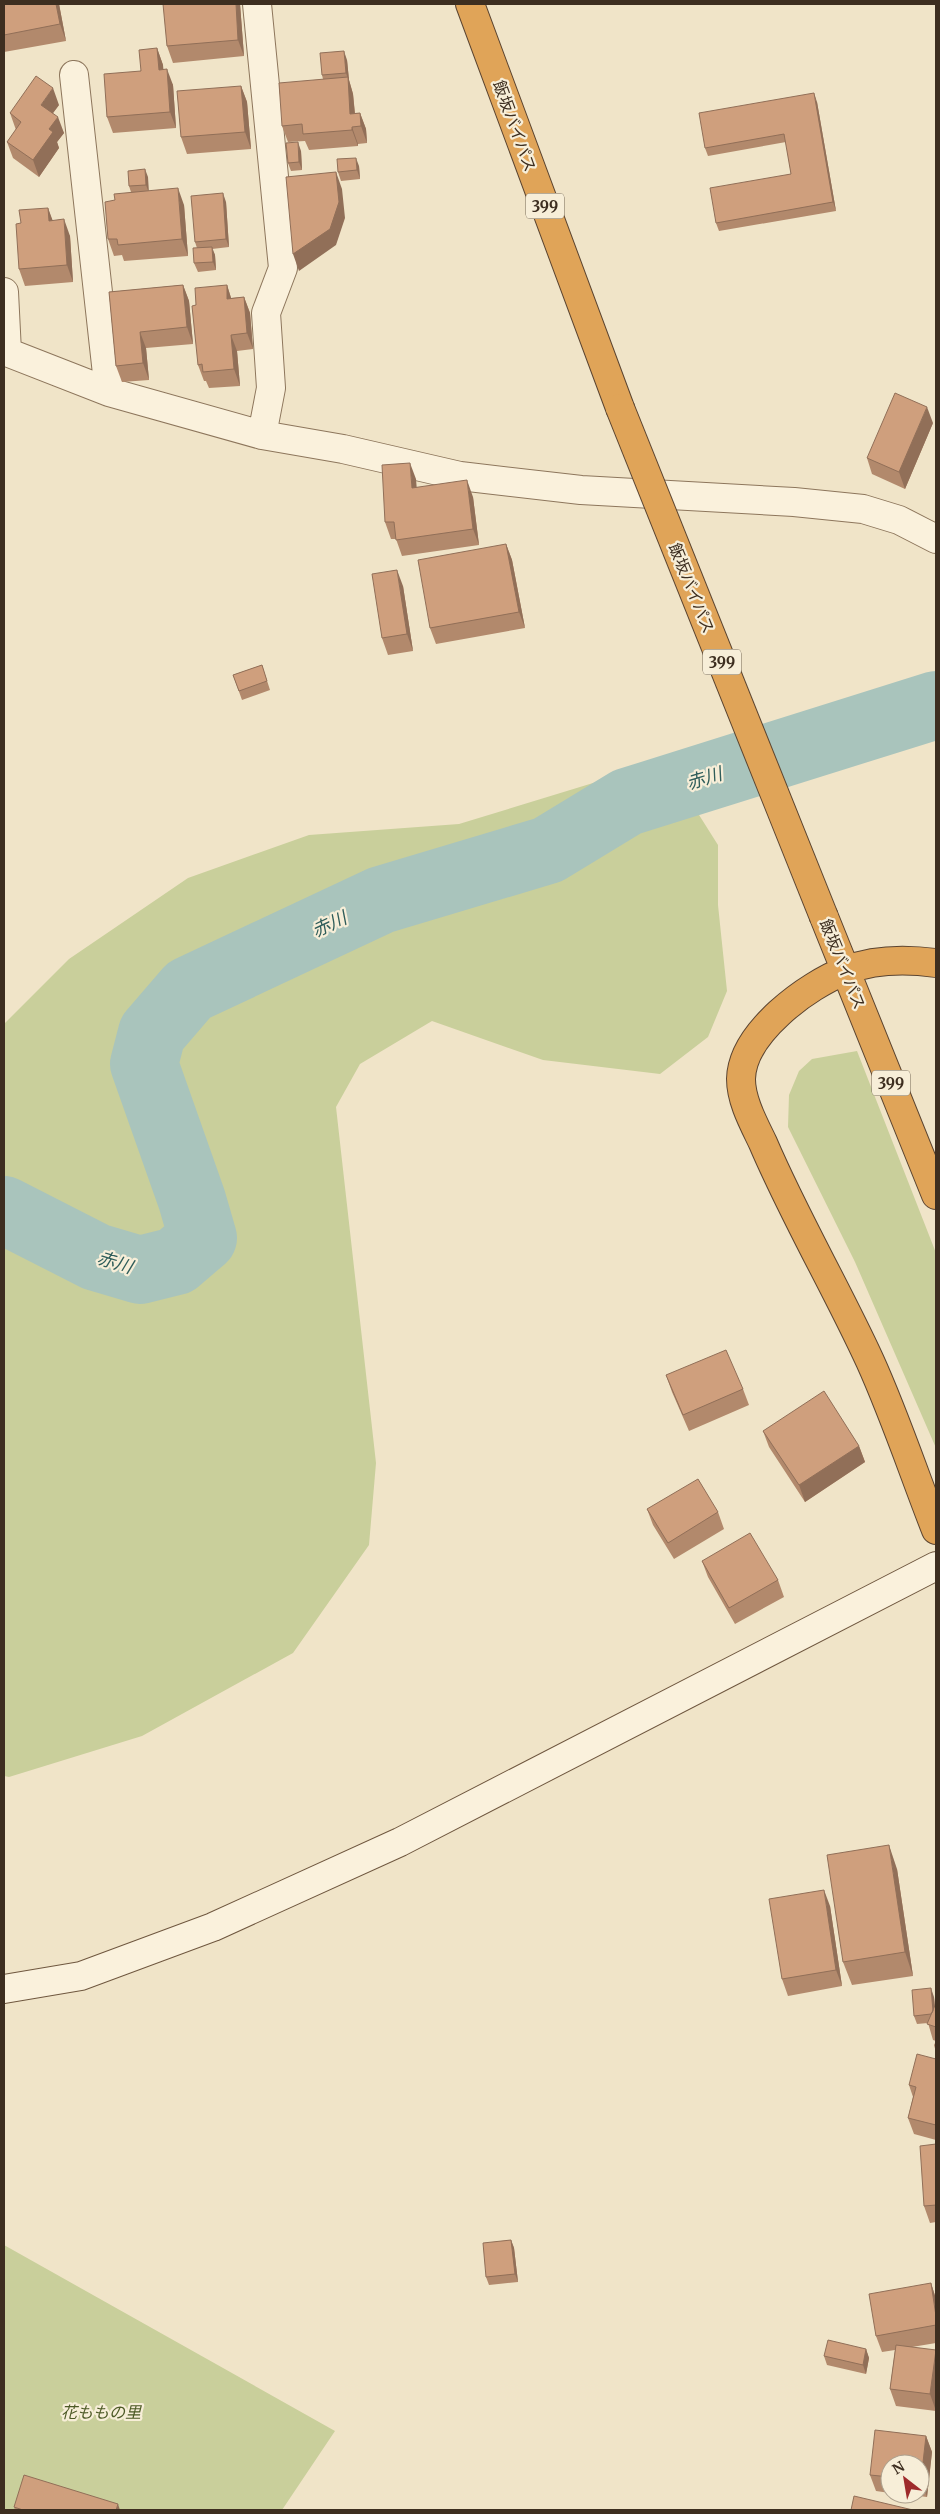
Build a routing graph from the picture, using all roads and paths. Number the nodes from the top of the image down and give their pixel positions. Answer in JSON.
{"nodes":[{"id":1,"x":257,"y":4,"type":"edge"},
{"id":2,"x":470,"y":4,"type":"edge"},
{"id":3,"x":74,"y":75,"type":"dead end"},
{"id":4,"x":4,"y":292,"type":"edge"},
{"id":5,"x":5,"y":351,"type":"edge"},
{"id":6,"x":109,"y":392,"type":"junction"},
{"id":7,"x":262,"y":435,"type":"junction"},
{"id":8,"x":936,"y":539,"type":"edge"},
{"id":9,"x":936,"y":962,"type":"edge"},
{"id":10,"x":846,"y":970,"type":"junction"},
{"id":11,"x":936,"y":1196,"type":"edge"},
{"id":12,"x":936,"y":1530,"type":"edge"},
{"id":13,"x":936,"y":1566,"type":"edge"},
{"id":14,"x":4,"y":1989,"type":"edge"}],
"edges":[{"from":1,"to":7,"type":"street"},
{"from":2,"to":10,"type":"highway","name":"飯坂バイパス","number":"399","bridge":true},
{"from":3,"to":6,"type":"street"},
{"from":4,"to":5,"type":"street"},
{"from":5,"to":6,"type":"street"},
{"from":6,"to":7,"type":"street"},
{"from":7,"to":8,"type":"street"},
{"from":9,"to":10,"type":"highway"},
{"from":10,"to":11,"type":"highway","name":"飯坂バイパス","number":"399"},
{"from":10,"to":12,"type":"highway"},
{"from":13,"to":14,"type":"street"}]}
